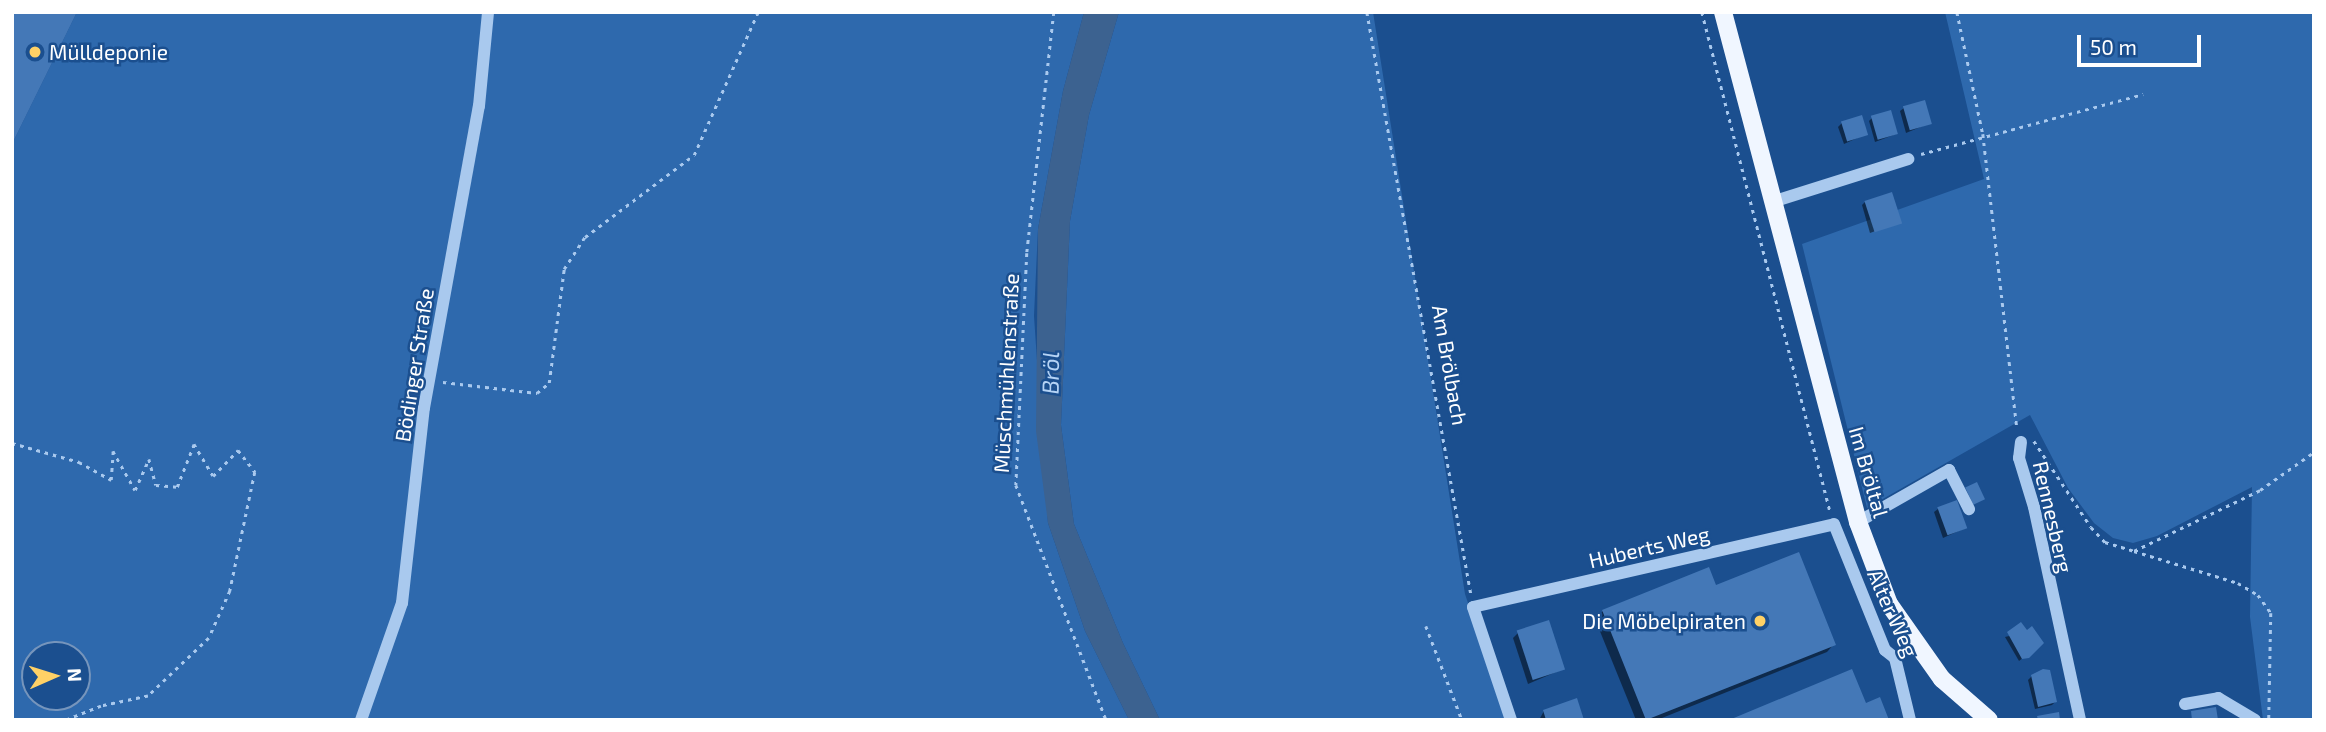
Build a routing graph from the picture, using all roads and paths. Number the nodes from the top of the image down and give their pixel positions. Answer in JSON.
{"nodes":[{"id":1,"x":488,"y":12,"type":"edge"},
{"id":2,"x":758,"y":12,"type":"edge"},
{"id":3,"x":1054,"y":12,"type":"edge"},
{"id":4,"x":1367,"y":12,"type":"edge"},
{"id":5,"x":1702,"y":12,"type":"edge"},
{"id":6,"x":1723,"y":12,"type":"edge"},
{"id":7,"x":1957,"y":12,"type":"edge"},
{"id":8,"x":2143,"y":94,"type":"dead end"},
{"id":9,"x":1983,"y":134,"type":"junction"},
{"id":10,"x":1908,"y":159,"type":"joint"},
{"id":11,"x":1772,"y":202,"type":"junction"},
{"id":12,"x":429,"y":380,"type":"junction"},
{"id":13,"x":2017,"y":427,"type":"dead end"},
{"id":14,"x":2021,"y":442,"type":"joint"},
{"id":15,"x":12,"y":443,"type":"edge"},
{"id":16,"x":2314,"y":452,"type":"edge"},
{"id":17,"x":1969,"y":509,"type":"dead end"},
{"id":18,"x":1858,"y":522,"type":"junction"},
{"id":19,"x":1834,"y":524,"type":"junction"},
{"id":20,"x":2134,"y":551,"type":"junction"},
{"id":21,"x":1473,"y":607,"type":"junction"},
{"id":22,"x":1426,"y":626,"type":"dead end"},
{"id":23,"x":2185,"y":704,"type":"dead end"},
{"id":24,"x":67,"y":720,"type":"edge"},
{"id":25,"x":362,"y":720,"type":"edge"},
{"id":26,"x":1106,"y":720,"type":"edge"},
{"id":27,"x":1462,"y":720,"type":"edge"},
{"id":28,"x":1511,"y":720,"type":"edge"},
{"id":29,"x":1910,"y":720,"type":"edge"},
{"id":30,"x":1989,"y":720,"type":"edge"},
{"id":31,"x":2080,"y":720,"type":"edge"},
{"id":32,"x":2255,"y":720,"type":"edge"},
{"id":33,"x":2269,"y":720,"type":"edge"}],
"edges":[{"from":1,"to":12,"type":"street","name":"Bödinger Straße"},
{"from":2,"to":12,"type":"path"},
{"from":3,"to":26,"type":"path","name":"Müschmühlenstraße"},
{"from":4,"to":21,"type":"path","name":"Am Brölbach"},
{"from":5,"to":19,"type":"path"},
{"from":6,"to":11,"type":"main road","name":"Im Bröltal"},
{"from":7,"to":9,"type":"path"},
{"from":8,"to":9,"type":"path"},
{"from":9,"to":10,"type":"path"},
{"from":9,"to":13,"type":"path"},
{"from":10,"to":11,"type":"street"},
{"from":11,"to":18,"type":"main road","name":"Im Bröltal"},
{"from":12,"to":25,"type":"street","name":"Bödinger Straße"},
{"from":14,"to":20,"type":"path","name":"Rennesberg"},
{"from":14,"to":31,"type":"street","name":"Rennesberg"},
{"from":15,"to":24,"type":"path"},
{"from":16,"to":20,"type":"path"},
{"from":17,"to":18,"type":"street"},
{"from":18,"to":30,"type":"main road","name":"Im Bröltal"},
{"from":19,"to":21,"type":"street","name":"Huberts Weg"},
{"from":19,"to":29,"type":"street","name":"Alter Weg"},
{"from":20,"to":33,"type":"path"},
{"from":21,"to":28,"type":"street"},
{"from":22,"to":27,"type":"path"},
{"from":23,"to":32,"type":"street"}]}
